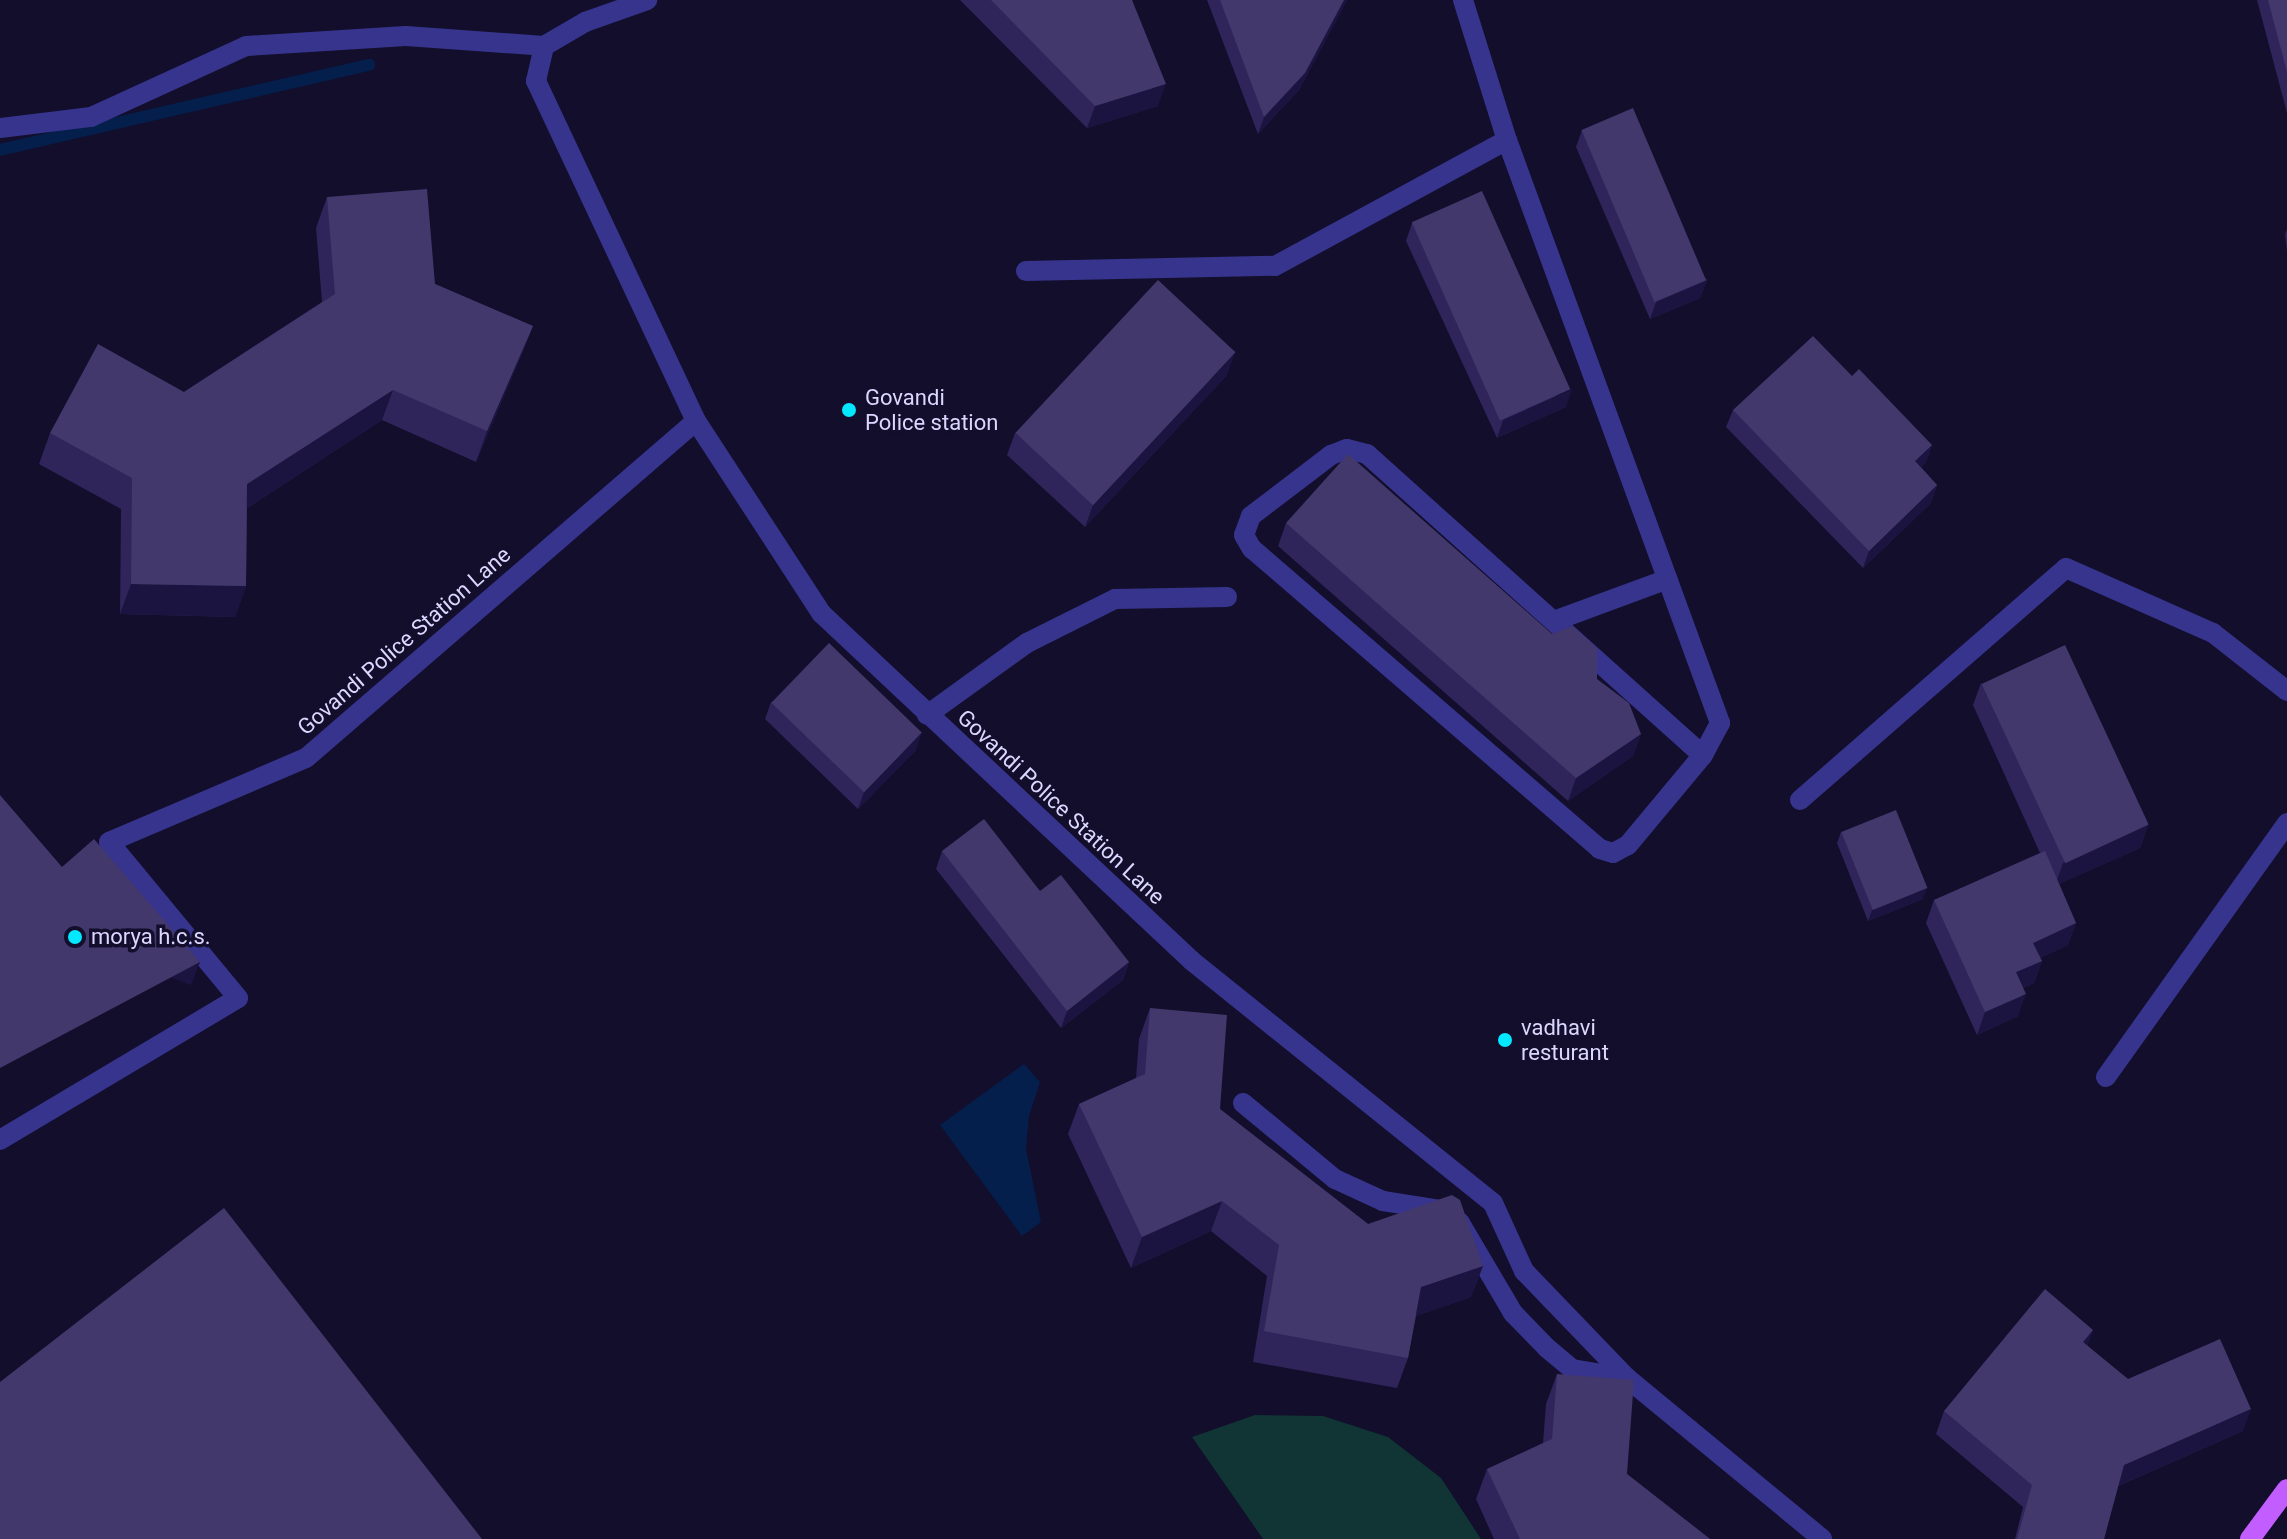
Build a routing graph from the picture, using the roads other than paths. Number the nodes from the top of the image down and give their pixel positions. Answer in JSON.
{"nodes":[{"id":1,"x":647,"y":0,"type":"edge"},
{"id":2,"x":1463,"y":0,"type":"edge"},
{"id":3,"x":544,"y":46,"type":"junction"},
{"id":4,"x":0,"y":128,"type":"edge"},
{"id":5,"x":1507,"y":140,"type":"junction"},
{"id":6,"x":1026,"y":271,"type":"dead end"},
{"id":7,"x":696,"y":421,"type":"junction"},
{"id":8,"x":1668,"y":579,"type":"junction"},
{"id":9,"x":1227,"y":597,"type":"dead end"},
{"id":10,"x":1554,"y":621,"type":"junction"},
{"id":11,"x":2287,"y":691,"type":"edge"},
{"id":12,"x":927,"y":715,"type":"junction"},
{"id":13,"x":1703,"y":755,"type":"junction"},
{"id":14,"x":1800,"y":800,"type":"dead end"},
{"id":15,"x":2287,"y":823,"type":"edge"},
{"id":16,"x":2106,"y":1077,"type":"dead end"},
{"id":17,"x":1243,"y":1103,"type":"dead end"},
{"id":18,"x":0,"y":1140,"type":"edge"},
{"id":19,"x":1627,"y":1378,"type":"junction"},
{"id":20,"x":2287,"y":1489,"type":"edge"},
{"id":21,"x":1822,"y":1539,"type":"edge"},
{"id":22,"x":2250,"y":1539,"type":"edge"}],
"edges":[{"from":1,"to":3,"type":"street"},
{"from":2,"to":5,"type":"street"},
{"from":3,"to":4,"type":"street"},
{"from":3,"to":7,"type":"street","name":"Govandi Police Station Lane"},
{"from":5,"to":6,"type":"street"},
{"from":5,"to":8,"type":"street"},
{"from":7,"to":12,"type":"street","name":"Govandi Police Station Lane"},
{"from":7,"to":18,"type":"street","name":"Govandi Police Station Lane"},
{"from":8,"to":10,"type":"street"},
{"from":8,"to":13,"type":"street"},
{"from":9,"to":12,"type":"street"},
{"from":10,"to":13,"type":"street"},
{"from":10,"to":13,"type":"street"},
{"from":11,"to":14,"type":"street"},
{"from":12,"to":19,"type":"street","name":"Govandi Police Station Lane"},
{"from":15,"to":16,"type":"street"},
{"from":17,"to":19,"type":"street"},
{"from":19,"to":21,"type":"street","name":"Govandi Police Station Lane"},
{"from":20,"to":22,"type":"main road"}]}
